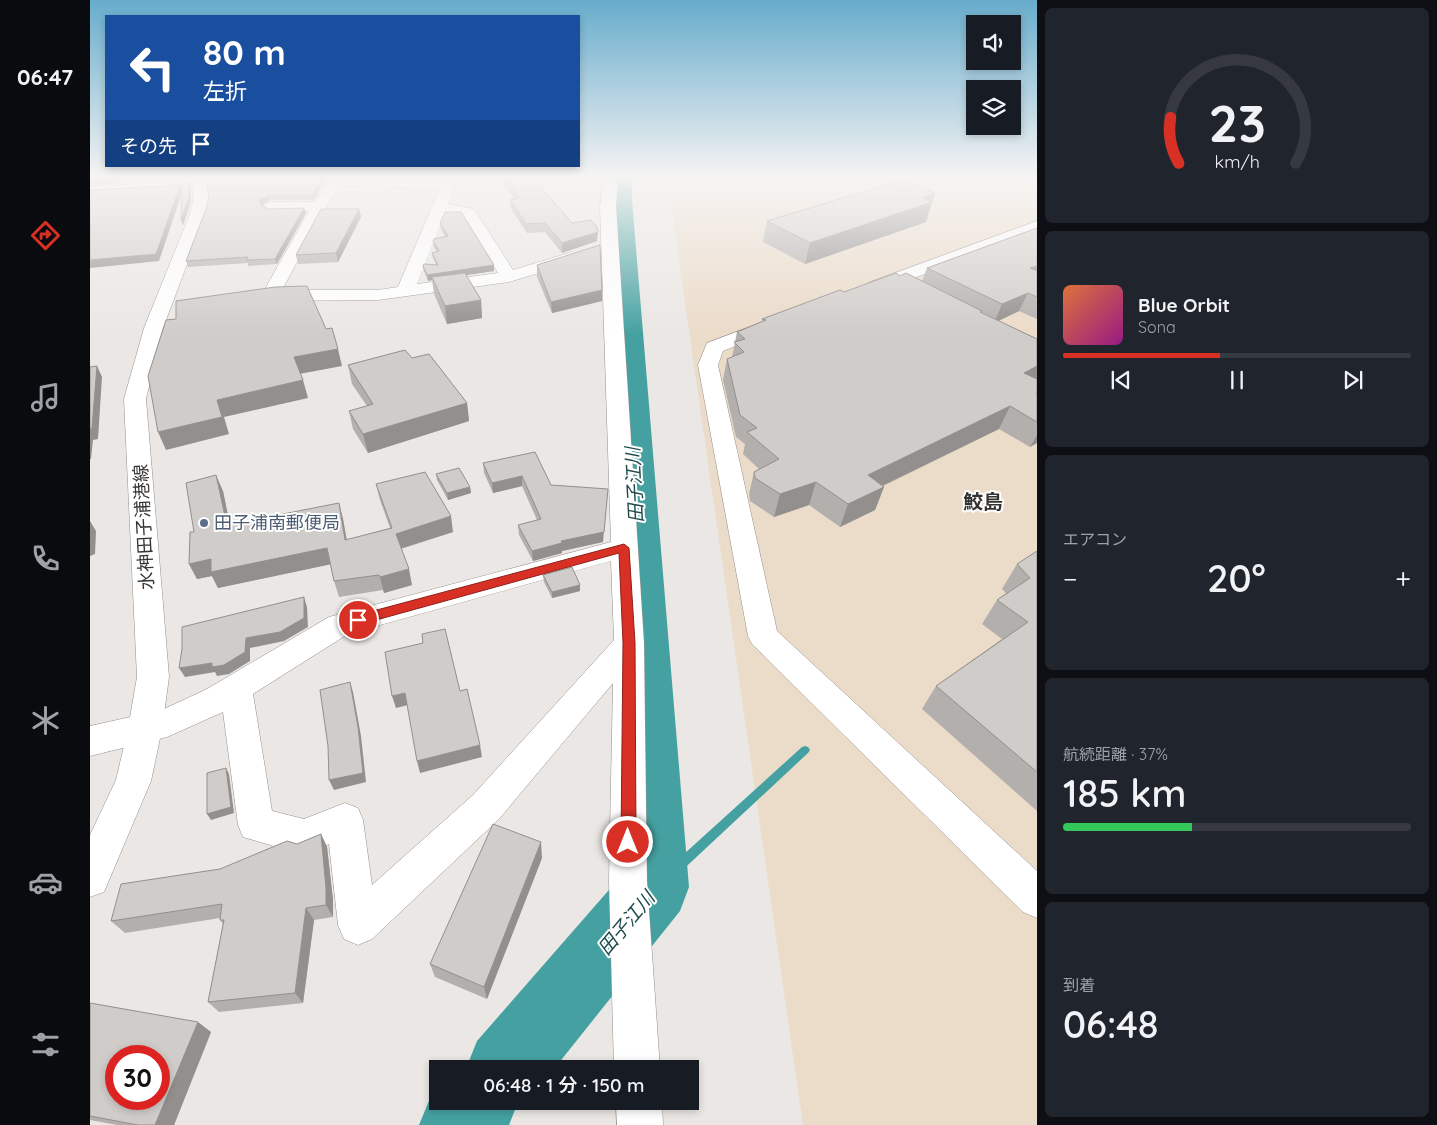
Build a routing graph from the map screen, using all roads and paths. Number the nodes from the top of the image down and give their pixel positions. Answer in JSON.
{"nodes":[{"id":1,"x":193,"y":230,"type":"edge"},
{"id":2,"x":307,"y":230,"type":"edge"},
{"id":3,"x":432,"y":230,"type":"edge"},
{"id":4,"x":480,"y":230,"type":"edge"},
{"id":5,"x":602,"y":230,"type":"edge"},
{"id":6,"x":1028,"y":230,"type":"edge"},
{"id":7,"x":597,"y":249,"type":"junction"},
{"id":8,"x":509,"y":278,"type":"junction"},
{"id":9,"x":892,"y":280,"type":"junction"},
{"id":10,"x":405,"y":291,"type":"junction"},
{"id":11,"x":854,"y":294,"type":"edge"},
{"id":12,"x":917,"y":294,"type":"edge"},
{"id":13,"x":270,"y":296,"type":"junction"},
{"id":14,"x":250,"y":298,"type":"edge"},
{"id":15,"x":798,"y":315,"type":"edge"},
{"id":16,"x":624,"y":548,"type":"junction"},
{"id":17,"x":629,"y":643,"type":"junction"},
{"id":18,"x":236,"y":689,"type":"junction"},
{"id":19,"x":145,"y":729,"type":"junction"},
{"id":20,"x":90,"y":741,"type":"edge"},
{"id":21,"x":90,"y":878,"type":"edge"},
{"id":22,"x":1037,"y":898,"type":"edge"},
{"id":23,"x":637,"y":1060,"type":"edge"},
{"id":24,"x":639,"y":1110,"type":"edge"},
{"id":25,"x":640,"y":1125,"type":"edge"}],
"edges":[{"from":1,"to":19,"type":"street","name":"水神田子浦港線"},
{"from":2,"to":13,"type":"street"},
{"from":3,"to":10,"type":"street"},
{"from":4,"to":8,"type":"street"},
{"from":5,"to":7,"type":"street"},
{"from":6,"to":9,"type":"street"},
{"from":7,"to":8,"type":"street"},
{"from":7,"to":16,"type":"street"},
{"from":8,"to":10,"type":"street"},
{"from":9,"to":11,"type":"street"},
{"from":9,"to":12,"type":"street"},
{"from":10,"to":13,"type":"street"},
{"from":13,"to":14,"type":"street"},
{"from":15,"to":22,"type":"street"},
{"from":16,"to":17,"type":"street"},
{"from":16,"to":18,"type":"street"},
{"from":17,"to":18,"type":"street"},
{"from":17,"to":23,"type":"street"},
{"from":18,"to":19,"type":"street"},
{"from":19,"to":20,"type":"street"},
{"from":19,"to":21,"type":"street","name":"水神田子浦港線"},
{"from":24,"to":25,"type":"street"}]}
